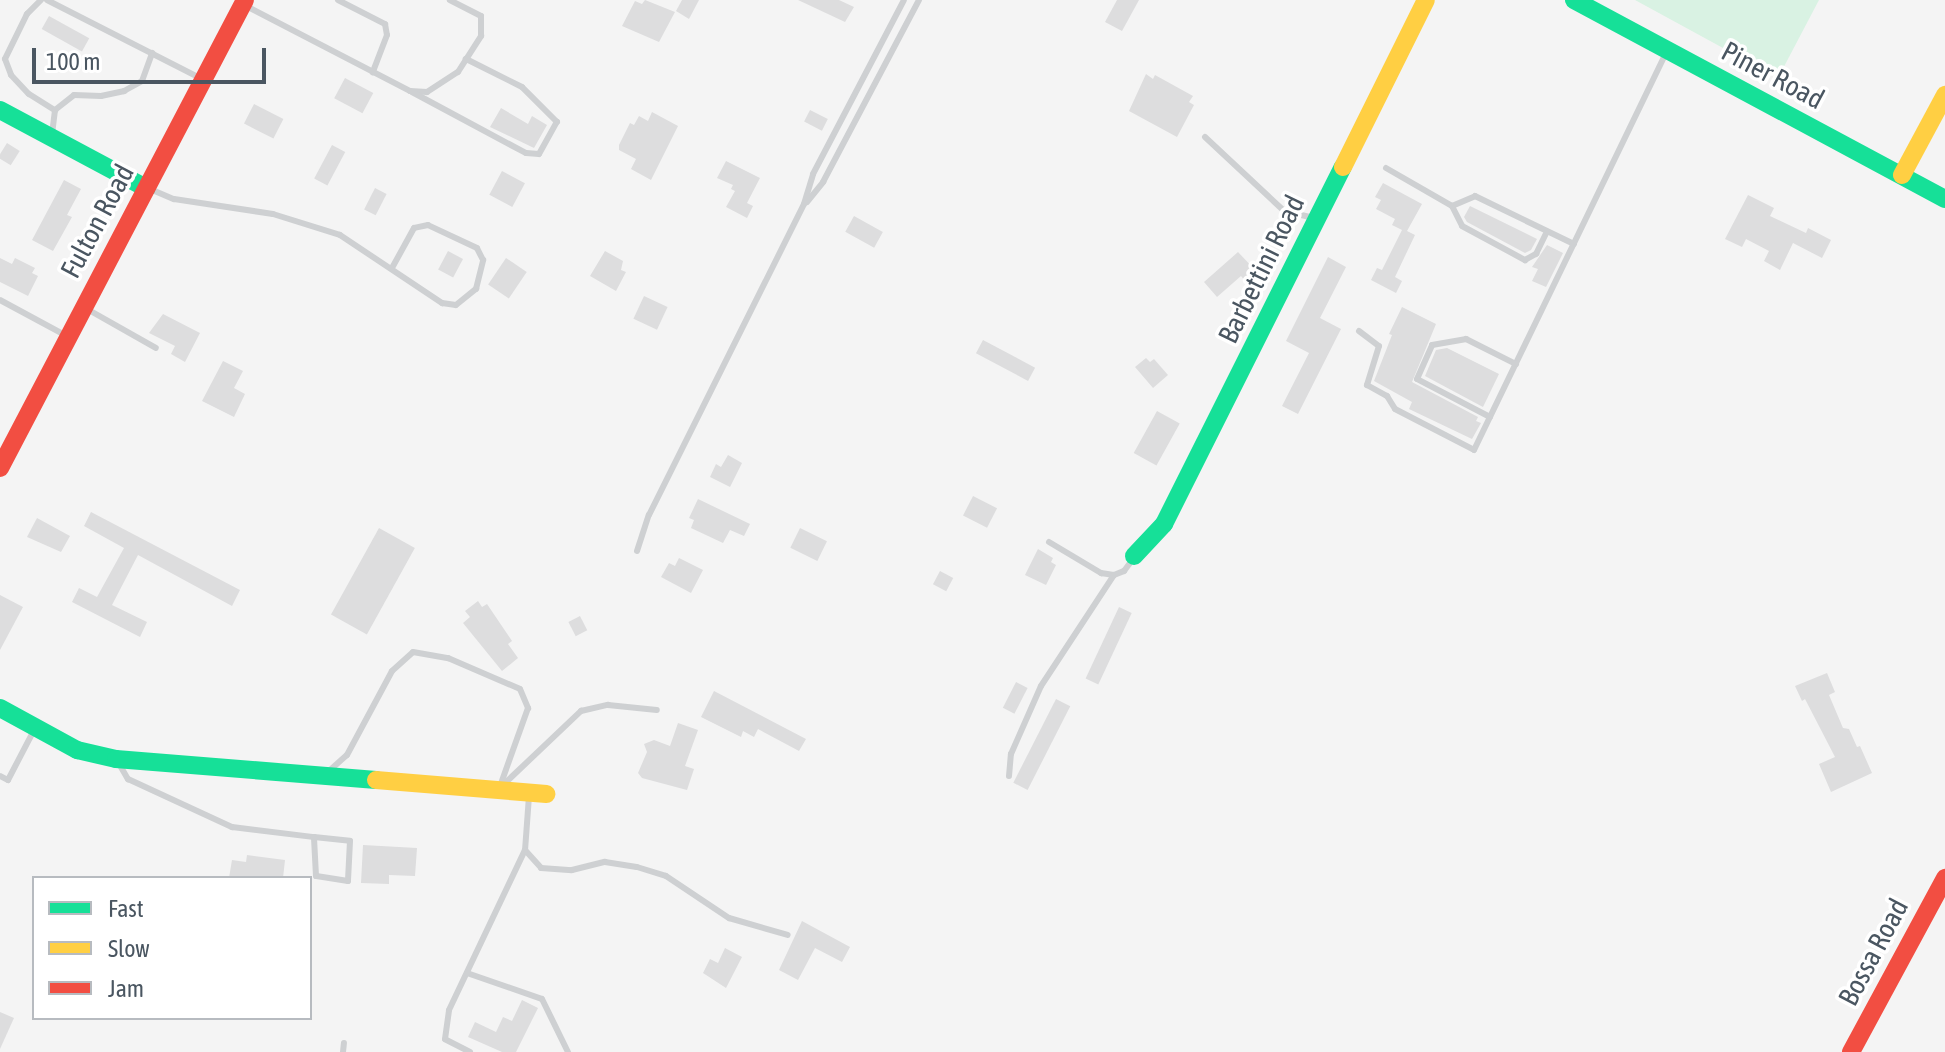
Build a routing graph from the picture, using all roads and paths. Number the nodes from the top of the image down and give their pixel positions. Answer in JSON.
{"nodes":[{"id":1,"x":44,"y":0,"type":"edge"},
{"id":2,"x":338,"y":0,"type":"edge"},
{"id":3,"x":450,"y":0,"type":"edge"},
{"id":4,"x":904,"y":0,"type":"edge"},
{"id":5,"x":919,"y":0,"type":"edge"},
{"id":6,"x":1426,"y":0,"type":"edge"},
{"id":7,"x":1574,"y":0,"type":"edge"},
{"id":8,"x":244,"y":2,"type":"edge"},
{"id":9,"x":1668,"y":50,"type":"junction"},
{"id":10,"x":152,"y":53,"type":"junction"},
{"id":11,"x":466,"y":59,"type":"junction"},
{"id":12,"x":373,"y":72,"type":"junction"},
{"id":13,"x":203,"y":79,"type":"junction"},
{"id":14,"x":410,"y":91,"type":"junction"},
{"id":15,"x":1945,"y":95,"type":"edge"},
{"id":16,"x":0,"y":110,"type":"edge"},
{"id":17,"x":55,"y":110,"type":"junction"},
{"id":18,"x":51,"y":137,"type":"junction"},
{"id":19,"x":1205,"y":137,"type":"dead end"},
{"id":20,"x":1386,"y":168,"type":"dead end"},
{"id":21,"x":1902,"y":175,"type":"junction"},
{"id":22,"x":146,"y":188,"type":"junction"},
{"id":23,"x":1945,"y":199,"type":"edge"},
{"id":24,"x":804,"y":204,"type":"junction"},
{"id":25,"x":1452,"y":206,"type":"junction"},
{"id":26,"x":1317,"y":219,"type":"junction"},
{"id":27,"x":1547,"y":231,"type":"junction"},
{"id":28,"x":1574,"y":244,"type":"junction"},
{"id":29,"x":392,"y":268,"type":"junction"},
{"id":30,"x":0,"y":300,"type":"edge"},
{"id":31,"x":84,"y":307,"type":"junction"},
{"id":32,"x":1359,"y":331,"type":"dead end"},
{"id":33,"x":69,"y":336,"type":"junction"},
{"id":34,"x":156,"y":348,"type":"dead end"},
{"id":35,"x":1516,"y":364,"type":"junction"},
{"id":36,"x":1490,"y":417,"type":"junction"},
{"id":37,"x":0,"y":468,"type":"edge"},
{"id":38,"x":1049,"y":542,"type":"dead end"},
{"id":39,"x":637,"y":551,"type":"dead end"},
{"id":40,"x":1134,"y":556,"type":"joint"},
{"id":41,"x":1114,"y":575,"type":"junction"},
{"id":42,"x":0,"y":708,"type":"edge"},
{"id":43,"x":657,"y":710,"type":"dead end"},
{"id":44,"x":36,"y":727,"type":"junction"},
{"id":45,"x":116,"y":759,"type":"junction"},
{"id":46,"x":0,"y":776,"type":"edge"},
{"id":47,"x":324,"y":776,"type":"junction"},
{"id":48,"x":1009,"y":776,"type":"dead end"},
{"id":49,"x":498,"y":790,"type":"junction"},
{"id":50,"x":537,"y":793,"type":"joint"},
{"id":51,"x":314,"y":837,"type":"junction"},
{"id":52,"x":525,"y":850,"type":"junction"},
{"id":53,"x":1945,"y":878,"type":"edge"},
{"id":54,"x":788,"y":935,"type":"dead end"},
{"id":55,"x":467,"y":973,"type":"junction"},
{"id":56,"x":344,"y":1043,"type":"dead end"},
{"id":57,"x":343,"y":1052,"type":"edge"},
{"id":58,"x":470,"y":1052,"type":"edge"},
{"id":59,"x":568,"y":1052,"type":"edge"},
{"id":60,"x":1851,"y":1052,"type":"edge"}],
"edges":[{"from":1,"to":10,"type":"lane"},
{"from":1,"to":17,"type":"lane"},
{"from":2,"to":12,"type":"lane"},
{"from":3,"to":11,"type":"lane"},
{"from":4,"to":24,"type":"lane"},
{"from":5,"to":24,"type":"lane"},
{"from":6,"to":26,"type":"street","name":"Barbettini Road"},
{"from":7,"to":9,"type":"street","name":"Piner Road"},
{"from":8,"to":12,"type":"lane"},
{"from":8,"to":13,"type":"street","name":"Fulton Road"},
{"from":9,"to":21,"type":"street","name":"Piner Road"},
{"from":9,"to":28,"type":"lane"},
{"from":10,"to":13,"type":"lane"},
{"from":10,"to":17,"type":"lane"},
{"from":11,"to":14,"type":"lane"},
{"from":11,"to":14,"type":"lane"},
{"from":12,"to":14,"type":"lane"},
{"from":13,"to":22,"type":"street","name":"Fulton Road"},
{"from":15,"to":21,"type":"street"},
{"from":16,"to":18,"type":"street"},
{"from":17,"to":18,"type":"lane"},
{"from":18,"to":22,"type":"street"},
{"from":19,"to":26,"type":"lane"},
{"from":20,"to":25,"type":"lane"},
{"from":21,"to":23,"type":"street","name":"Piner Road"},
{"from":22,"to":29,"type":"lane"},
{"from":22,"to":31,"type":"street","name":"Fulton Road"},
{"from":24,"to":39,"type":"lane"},
{"from":25,"to":27,"type":"lane"},
{"from":25,"to":27,"type":"lane"},
{"from":26,"to":40,"type":"street","name":"Barbettini Road"},
{"from":27,"to":28,"type":"lane"},
{"from":28,"to":35,"type":"lane"},
{"from":29,"to":29,"type":"lane"},
{"from":30,"to":33,"type":"lane"},
{"from":31,"to":33,"type":"street","name":"Fulton Road"},
{"from":31,"to":34,"type":"lane"},
{"from":32,"to":36,"type":"lane"},
{"from":33,"to":37,"type":"street","name":"Fulton Road"},
{"from":35,"to":36,"type":"lane"},
{"from":35,"to":36,"type":"lane"},
{"from":38,"to":41,"type":"lane"},
{"from":40,"to":41,"type":"lane"},
{"from":41,"to":48,"type":"lane"},
{"from":42,"to":44,"type":"street"},
{"from":43,"to":49,"type":"lane"},
{"from":44,"to":45,"type":"street"},
{"from":44,"to":46,"type":"lane"},
{"from":45,"to":47,"type":"street"},
{"from":45,"to":51,"type":"lane"},
{"from":47,"to":49,"type":"street"},
{"from":47,"to":49,"type":"lane"},
{"from":49,"to":50,"type":"street"},
{"from":50,"to":52,"type":"lane"},
{"from":51,"to":51,"type":"lane"},
{"from":52,"to":54,"type":"lane"},
{"from":52,"to":55,"type":"lane"},
{"from":53,"to":60,"type":"street","name":"Bossa Road"},
{"from":55,"to":58,"type":"lane"},
{"from":55,"to":59,"type":"lane"},
{"from":56,"to":57,"type":"lane"}]}
